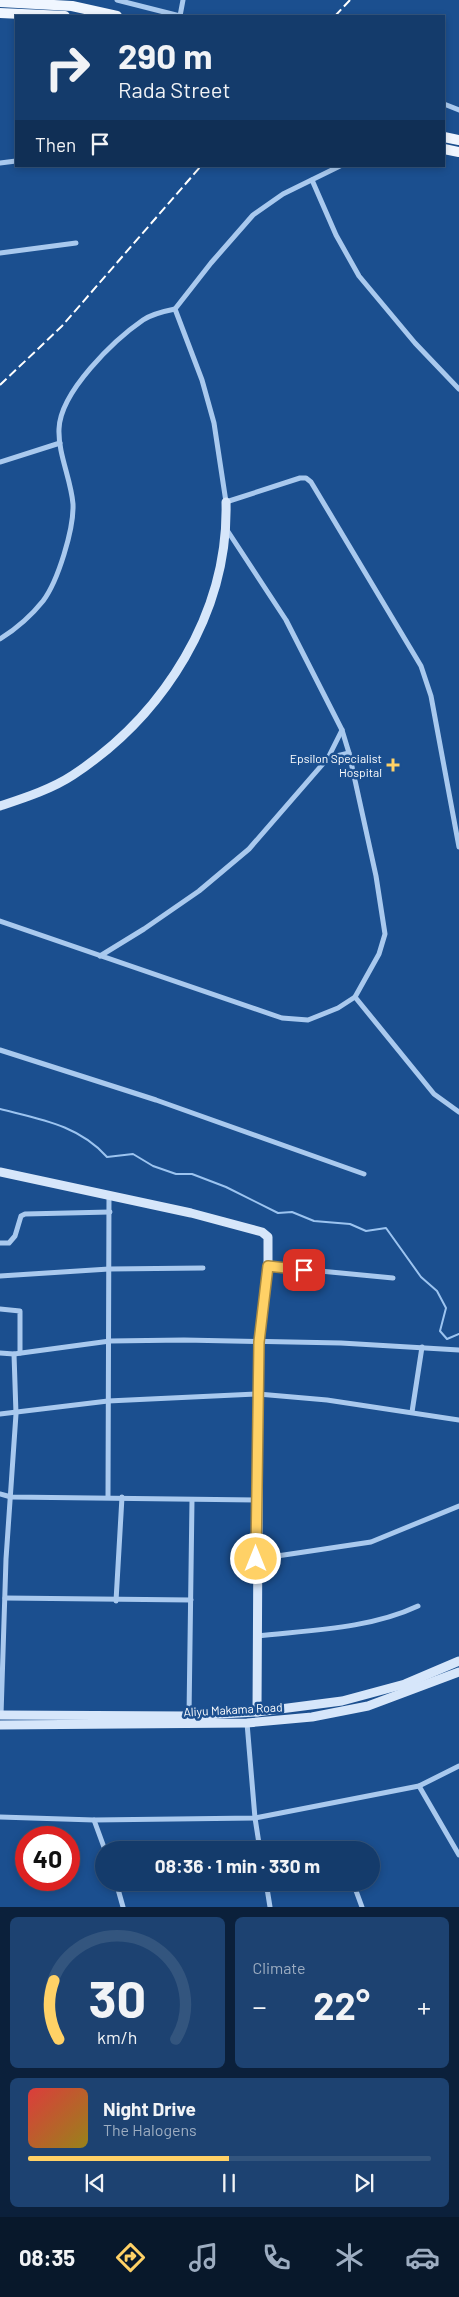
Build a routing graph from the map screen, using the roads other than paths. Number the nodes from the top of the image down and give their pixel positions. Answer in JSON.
{"nodes":[{"id":1,"x":76,"y":0,"type":"edge"},
{"id":2,"x":117,"y":0,"type":"edge"},
{"id":3,"x":183,"y":0,"type":"edge"},
{"id":4,"x":0,"y":2,"type":"edge"},
{"id":5,"x":57,"y":5,"type":"junction"},
{"id":6,"x":0,"y":13,"type":"edge"},
{"id":7,"x":43,"y":15,"type":"edge"},
{"id":8,"x":113,"y":15,"type":"edge"},
{"id":9,"x":176,"y":15,"type":"edge"},
{"id":10,"x":180,"y":15,"type":"edge"},
{"id":11,"x":445,"y":104,"type":"edge"},
{"id":12,"x":459,"y":110,"type":"edge"},
{"id":13,"x":445,"y":137,"type":"edge"},
{"id":14,"x":459,"y":140,"type":"edge"},
{"id":15,"x":445,"y":149,"type":"edge"},
{"id":16,"x":459,"y":152,"type":"edge"},
{"id":17,"x":15,"y":161,"type":"edge"},
{"id":18,"x":0,"y":163,"type":"edge"},
{"id":19,"x":338,"y":167,"type":"edge"},
{"id":20,"x":312,"y":180,"type":"junction"},
{"id":21,"x":76,"y":242,"type":"dead end"},
{"id":22,"x":0,"y":253,"type":"edge"},
{"id":23,"x":175,"y":309,"type":"junction"},
{"id":24,"x":459,"y":389,"type":"edge"},
{"id":25,"x":60,"y":443,"type":"junction"},
{"id":26,"x":0,"y":462,"type":"edge"},
{"id":27,"x":226,"y":502,"type":"junction"},
{"id":28,"x":227,"y":530,"type":"junction"},
{"id":29,"x":0,"y":639,"type":"edge"},
{"id":30,"x":342,"y":730,"type":"junction"},
{"id":31,"x":349,"y":753,"type":"junction"},
{"id":32,"x":328,"y":758,"type":"junction"},
{"id":33,"x":0,"y":806,"type":"edge"},
{"id":34,"x":459,"y":847,"type":"edge"},
{"id":35,"x":0,"y":921,"type":"edge"},
{"id":36,"x":100,"y":956,"type":"junction"},
{"id":37,"x":355,"y":997,"type":"junction"},
{"id":38,"x":0,"y":1050,"type":"edge"},
{"id":39,"x":459,"y":1112,"type":"edge"},
{"id":40,"x":0,"y":1172,"type":"edge"},
{"id":41,"x":364,"y":1174,"type":"dead end"},
{"id":42,"x":109,"y":1194,"type":"junction"},
{"id":43,"x":110,"y":1212,"type":"junction"},
{"id":44,"x":0,"y":1243,"type":"edge"},
{"id":45,"x":268,"y":1266,"type":"junction"},
{"id":46,"x":203,"y":1268,"type":"dead end"},
{"id":47,"x":109,"y":1269,"type":"junction"},
{"id":48,"x":0,"y":1276,"type":"edge"},
{"id":49,"x":393,"y":1278,"type":"dead end"},
{"id":50,"x":0,"y":1309,"type":"edge"},
{"id":51,"x":110,"y":1341,"type":"junction"},
{"id":52,"x":259,"y":1342,"type":"junction"},
{"id":53,"x":422,"y":1347,"type":"junction"},
{"id":54,"x":459,"y":1350,"type":"edge"},
{"id":55,"x":20,"y":1353,"type":"junction"},
{"id":56,"x":0,"y":1354,"type":"edge"},
{"id":57,"x":14,"y":1354,"type":"junction"},
{"id":58,"x":258,"y":1394,"type":"junction"},
{"id":59,"x":108,"y":1400,"type":"junction"},
{"id":60,"x":412,"y":1412,"type":"junction"},
{"id":61,"x":0,"y":1414,"type":"edge"},
{"id":62,"x":16,"y":1414,"type":"junction"},
{"id":63,"x":459,"y":1420,"type":"edge"},
{"id":64,"x":0,"y":1494,"type":"edge"},
{"id":65,"x":11,"y":1497,"type":"junction"},
{"id":66,"x":108,"y":1497,"type":"junction"},
{"id":67,"x":122,"y":1497,"type":"junction"},
{"id":68,"x":192,"y":1500,"type":"junction"},
{"id":69,"x":256,"y":1500,"type":"junction"},
{"id":70,"x":459,"y":1506,"type":"edge"},
{"id":71,"x":3,"y":1559,"type":"edge"},
{"id":72,"x":256,"y":1559,"type":"junction"},
{"id":73,"x":5,"y":1598,"type":"junction"},
{"id":74,"x":116,"y":1600,"type":"junction"},
{"id":75,"x":191,"y":1600,"type":"junction"},
{"id":76,"x":418,"y":1606,"type":"dead end"},
{"id":77,"x":256,"y":1636,"type":"junction"},
{"id":78,"x":459,"y":1662,"type":"edge"},
{"id":79,"x":459,"y":1672,"type":"edge"},
{"id":80,"x":257,"y":1712,"type":"junction"},
{"id":81,"x":1,"y":1715,"type":"edge"},
{"id":82,"x":102,"y":1715,"type":"junction"},
{"id":83,"x":189,"y":1716,"type":"junction"},
{"id":84,"x":247,"y":1723,"type":"junction"},
{"id":85,"x":0,"y":1725,"type":"edge"},
{"id":86,"x":101,"y":1725,"type":"junction"},
{"id":87,"x":459,"y":1766,"type":"edge"},
{"id":88,"x":419,"y":1786,"type":"junction"},
{"id":89,"x":0,"y":1817,"type":"edge"},
{"id":90,"x":255,"y":1818,"type":"junction"},
{"id":91,"x":94,"y":1820,"type":"junction"},
{"id":92,"x":102,"y":1841,"type":"edge"},
{"id":93,"x":259,"y":1841,"type":"edge"},
{"id":94,"x":459,"y":1855,"type":"edge"},
{"id":95,"x":119,"y":1891,"type":"edge"},
{"id":96,"x":267,"y":1891,"type":"edge"},
{"id":97,"x":356,"y":1891,"type":"edge"},
{"id":98,"x":123,"y":1907,"type":"edge"},
{"id":99,"x":270,"y":1907,"type":"edge"},
{"id":100,"x":362,"y":1907,"type":"edge"}],
"edges":[{"from":1,"to":5,"type":"street"},
{"from":2,"to":9,"type":"street"},
{"from":3,"to":10,"type":"street"},
{"from":4,"to":5,"type":"main road"},
{"from":5,"to":8,"type":"main road"},
{"from":6,"to":7,"type":"main road"},
{"from":11,"to":12,"type":"street"},
{"from":13,"to":14,"type":"main road"},
{"from":15,"to":16,"type":"main road"},
{"from":17,"to":18,"type":"street"},
{"from":19,"to":20,"type":"street"},
{"from":20,"to":23,"type":"street"},
{"from":20,"to":24,"type":"street"},
{"from":21,"to":22,"type":"street"},
{"from":23,"to":25,"type":"street"},
{"from":23,"to":27,"type":"street"},
{"from":25,"to":26,"type":"street"},
{"from":25,"to":29,"type":"street"},
{"from":27,"to":28,"type":"street"},
{"from":27,"to":34,"type":"street"},
{"from":28,"to":30,"type":"street"},
{"from":28,"to":33,"type":"street"},
{"from":30,"to":31,"type":"street"},
{"from":30,"to":32,"type":"street"},
{"from":31,"to":32,"type":"street"},
{"from":31,"to":37,"type":"street"},
{"from":32,"to":36,"type":"street"},
{"from":35,"to":36,"type":"street"},
{"from":36,"to":37,"type":"street"},
{"from":37,"to":39,"type":"street"},
{"from":38,"to":41,"type":"street"},
{"from":40,"to":42,"type":"street"},
{"from":42,"to":43,"type":"street"},
{"from":42,"to":45,"type":"street"},
{"from":43,"to":44,"type":"street"},
{"from":43,"to":47,"type":"street"},
{"from":45,"to":49,"type":"street"},
{"from":45,"to":52,"type":"street"},
{"from":46,"to":47,"type":"street"},
{"from":47,"to":48,"type":"street"},
{"from":47,"to":51,"type":"street"},
{"from":50,"to":55,"type":"street"},
{"from":51,"to":52,"type":"street"},
{"from":51,"to":55,"type":"street"},
{"from":51,"to":59,"type":"street"},
{"from":52,"to":53,"type":"street"},
{"from":52,"to":58,"type":"street"},
{"from":53,"to":54,"type":"street"},
{"from":53,"to":60,"type":"street"},
{"from":55,"to":57,"type":"street"},
{"from":56,"to":57,"type":"street"},
{"from":57,"to":62,"type":"street"},
{"from":58,"to":59,"type":"street"},
{"from":58,"to":60,"type":"street"},
{"from":58,"to":69,"type":"street"},
{"from":59,"to":62,"type":"street"},
{"from":59,"to":66,"type":"street"},
{"from":60,"to":63,"type":"street"},
{"from":61,"to":62,"type":"street"},
{"from":62,"to":65,"type":"street"},
{"from":64,"to":65,"type":"street"},
{"from":65,"to":66,"type":"street"},
{"from":65,"to":71,"type":"street"},
{"from":66,"to":67,"type":"street"},
{"from":67,"to":68,"type":"street"},
{"from":67,"to":74,"type":"street"},
{"from":68,"to":69,"type":"street"},
{"from":68,"to":75,"type":"street"},
{"from":69,"to":72,"type":"street"},
{"from":70,"to":72,"type":"street"},
{"from":71,"to":73,"type":"street"},
{"from":72,"to":77,"type":"street"},
{"from":73,"to":74,"type":"street"},
{"from":73,"to":81,"type":"street"},
{"from":74,"to":75,"type":"street"},
{"from":75,"to":83,"type":"street"},
{"from":76,"to":77,"type":"street"},
{"from":77,"to":80,"type":"street"},
{"from":78,"to":80,"type":"street","name":"Aliyu Makama Road"},
{"from":79,"to":84,"type":"street","name":"Aliyu Makama Road"},
{"from":80,"to":83,"type":"street","name":"Aliyu Makama Road"},
{"from":81,"to":82,"type":"street","name":"Aliyu Makama Road"},
{"from":82,"to":83,"type":"street","name":"Aliyu Makama Road"},
{"from":82,"to":86,"type":"street"},
{"from":84,"to":86,"type":"street","name":"Aliyu Makama Road"},
{"from":84,"to":90,"type":"street"},
{"from":85,"to":86,"type":"street","name":"Aliyu Makama Road"},
{"from":87,"to":88,"type":"street"},
{"from":88,"to":90,"type":"street"},
{"from":88,"to":94,"type":"street"},
{"from":89,"to":91,"type":"street"},
{"from":90,"to":91,"type":"street"},
{"from":90,"to":93,"type":"street"},
{"from":91,"to":92,"type":"street"},
{"from":95,"to":98,"type":"street"},
{"from":96,"to":99,"type":"street"},
{"from":97,"to":100,"type":"street"}]}
